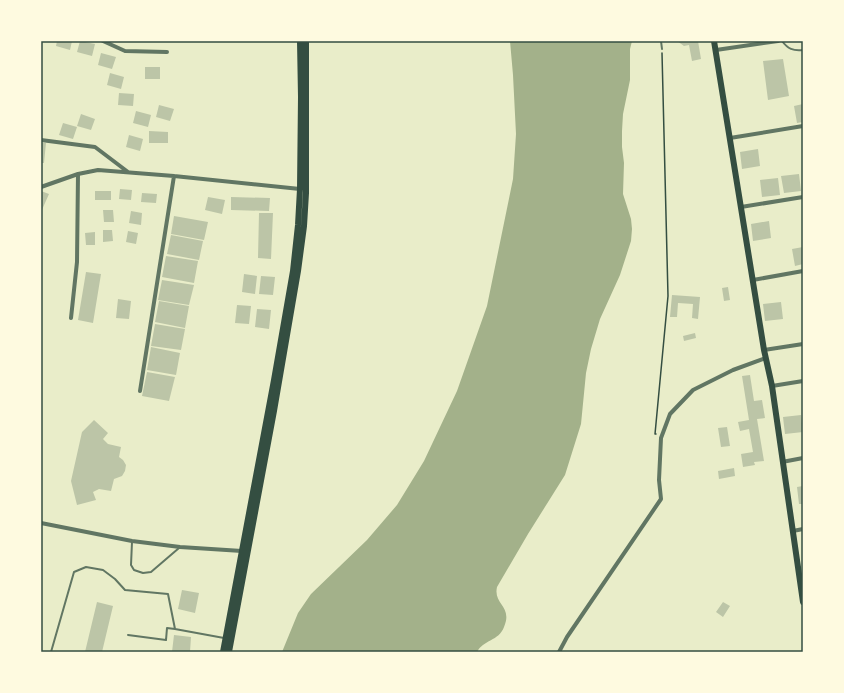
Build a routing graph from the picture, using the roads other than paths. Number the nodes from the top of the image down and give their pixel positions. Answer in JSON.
{"nodes":[{"id":1,"x":103,"y":41,"type":"edge"},
{"id":2,"x":300,"y":41,"type":"edge"},
{"id":3,"x":306,"y":41,"type":"edge"},
{"id":4,"x":661,"y":41,"type":"edge"},
{"id":5,"x":714,"y":41,"type":"edge"},
{"id":6,"x":778,"y":41,"type":"edge"},
{"id":7,"x":782,"y":41,"type":"edge"},
{"id":8,"x":662,"y":49,"type":"road end"},
{"id":9,"x":716,"y":50,"type":"junction"},
{"id":10,"x":803,"y":50,"type":"edge"},
{"id":11,"x":167,"y":52,"type":"dead end"},
{"id":12,"x":803,"y":126,"type":"edge"},
{"id":13,"x":730,"y":138,"type":"junction"},
{"id":14,"x":41,"y":140,"type":"edge"},
{"id":15,"x":128,"y":172,"type":"junction"},
{"id":16,"x":78,"y":174,"type":"junction"},
{"id":17,"x":174,"y":176,"type":"junction"},
{"id":18,"x":41,"y":187,"type":"edge"},
{"id":19,"x":300,"y":189,"type":"junction"},
{"id":20,"x":803,"y":196,"type":"edge"},
{"id":21,"x":741,"y":207,"type":"junction"},
{"id":22,"x":803,"y":271,"type":"edge"},
{"id":23,"x":753,"y":280,"type":"junction"},
{"id":24,"x":72,"y":318,"type":"dead end"},
{"id":25,"x":803,"y":344,"type":"edge"},
{"id":26,"x":764,"y":350,"type":"junction"},
{"id":27,"x":766,"y":358,"type":"junction"},
{"id":28,"x":803,"y":381,"type":"edge"},
{"id":29,"x":772,"y":386,"type":"junction"},
{"id":30,"x":140,"y":392,"type":"dead end"},
{"id":31,"x":803,"y":458,"type":"edge"},
{"id":32,"x":782,"y":462,"type":"junction"},
{"id":33,"x":41,"y":523,"type":"edge"},
{"id":34,"x":803,"y":529,"type":"edge"},
{"id":35,"x":793,"y":531,"type":"junction"},
{"id":36,"x":132,"y":540,"type":"junction"},
{"id":37,"x":180,"y":547,"type":"junction"},
{"id":38,"x":242,"y":551,"type":"junction"},
{"id":39,"x":803,"y":602,"type":"edge"},
{"id":40,"x":175,"y":629,"type":"junction"},
{"id":41,"x":128,"y":635,"type":"dead end"},
{"id":42,"x":225,"y":639,"type":"junction"},
{"id":43,"x":51,"y":652,"type":"edge"},
{"id":44,"x":222,"y":652,"type":"edge"},
{"id":45,"x":229,"y":652,"type":"edge"},
{"id":46,"x":559,"y":652,"type":"edge"}],
"edges":[{"from":1,"to":11,"type":"street"},
{"from":2,"to":19,"type":"main road"},
{"from":3,"to":45,"type":"main road"},
{"from":4,"to":8,"type":"lane"},
{"from":5,"to":9,"type":"main road"},
{"from":6,"to":9,"type":"street"},
{"from":7,"to":10,"type":"lane"},
{"from":9,"to":13,"type":"main road"},
{"from":12,"to":13,"type":"street"},
{"from":13,"to":21,"type":"main road"},
{"from":14,"to":15,"type":"street"},
{"from":15,"to":16,"type":"street"},
{"from":15,"to":17,"type":"street"},
{"from":16,"to":18,"type":"street"},
{"from":16,"to":24,"type":"street"},
{"from":17,"to":19,"type":"street"},
{"from":17,"to":30,"type":"street"},
{"from":19,"to":38,"type":"main road"},
{"from":20,"to":21,"type":"street"},
{"from":21,"to":23,"type":"main road"},
{"from":22,"to":23,"type":"street"},
{"from":23,"to":26,"type":"main road"},
{"from":25,"to":26,"type":"street"},
{"from":26,"to":27,"type":"main road"},
{"from":27,"to":29,"type":"main road"},
{"from":27,"to":46,"type":"street"},
{"from":28,"to":29,"type":"street"},
{"from":29,"to":32,"type":"main road"},
{"from":31,"to":32,"type":"street"},
{"from":32,"to":35,"type":"main road"},
{"from":33,"to":36,"type":"street"},
{"from":34,"to":35,"type":"street"},
{"from":35,"to":39,"type":"main road"},
{"from":36,"to":37,"type":"street"},
{"from":36,"to":37,"type":"lane"},
{"from":37,"to":38,"type":"street"},
{"from":38,"to":42,"type":"main road"},
{"from":40,"to":41,"type":"lane"},
{"from":40,"to":42,"type":"lane"},
{"from":40,"to":43,"type":"lane"},
{"from":42,"to":44,"type":"main road"}]}
